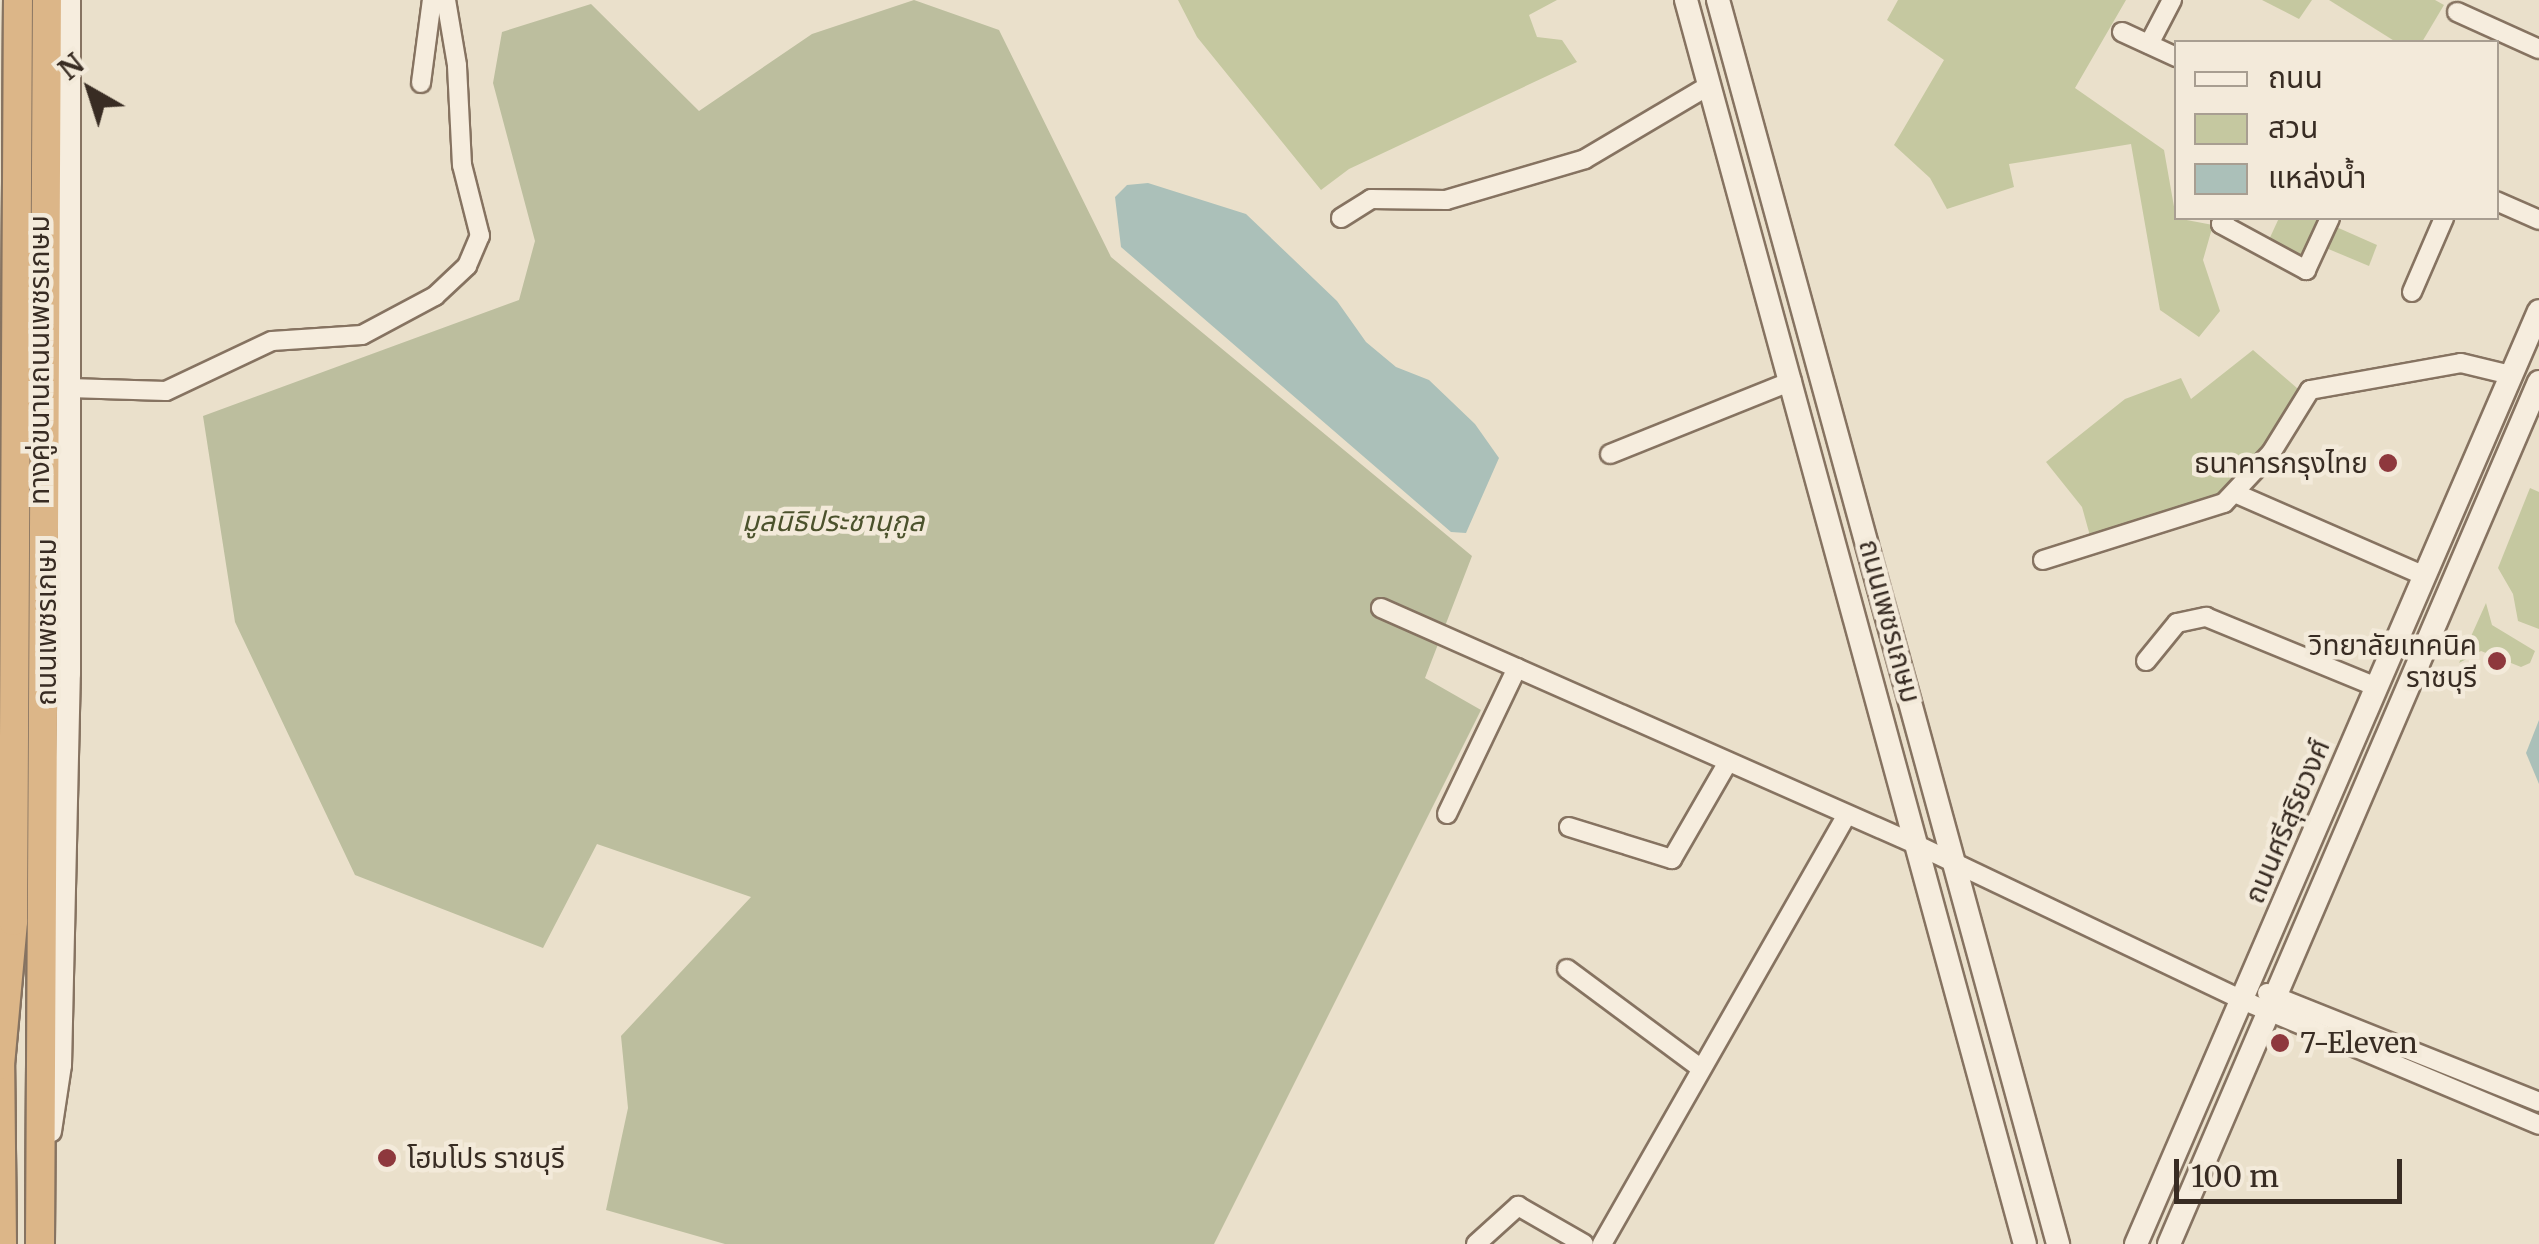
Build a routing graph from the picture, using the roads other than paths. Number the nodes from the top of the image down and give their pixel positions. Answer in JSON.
{"nodes":[{"id":1,"x":18,"y":0,"type":"edge"},
{"id":2,"x":48,"y":0,"type":"edge"},
{"id":3,"x":69,"y":0,"type":"edge"},
{"id":4,"x":432,"y":0,"type":"edge"},
{"id":5,"x":446,"y":0,"type":"edge"},
{"id":6,"x":1686,"y":0,"type":"edge"},
{"id":7,"x":1718,"y":0,"type":"edge"},
{"id":8,"x":2172,"y":0,"type":"edge"},
{"id":9,"x":2459,"y":10,"type":"edge"},
{"id":10,"x":2122,"y":32,"type":"dead end"},
{"id":11,"x":2148,"y":44,"type":"junction"},
{"id":12,"x":2539,"y":49,"type":"edge"},
{"id":13,"x":2174,"y":57,"type":"edge"},
{"id":14,"x":421,"y":83,"type":"dead end"},
{"id":15,"x":1708,"y":86,"type":"junction"},
{"id":16,"x":2499,"y":203,"type":"edge"},
{"id":17,"x":1340,"y":218,"type":"dead end"},
{"id":18,"x":2223,"y":220,"type":"edge"},
{"id":19,"x":2329,"y":220,"type":"edge"},
{"id":20,"x":2443,"y":220,"type":"edge"},
{"id":21,"x":2539,"y":220,"type":"edge"},
{"id":22,"x":2412,"y":292,"type":"dead end"},
{"id":23,"x":2539,"y":311,"type":"edge"},
{"id":24,"x":2511,"y":375,"type":"junction"},
{"id":25,"x":1792,"y":382,"type":"junction"},
{"id":26,"x":2539,"y":382,"type":"edge"},
{"id":27,"x":69,"y":388,"type":"junction"},
{"id":28,"x":2500,"y":407,"type":"junction"},
{"id":29,"x":2524,"y":417,"type":"junction"},
{"id":30,"x":1610,"y":454,"type":"dead end"},
{"id":31,"x":2238,"y":494,"type":"junction"},
{"id":32,"x":2043,"y":560,"type":"dead end"},
{"id":33,"x":2425,"y":576,"type":"junction"},
{"id":34,"x":1381,"y":608,"type":"dead end"},
{"id":35,"x":2146,"y":661,"type":"dead end"},
{"id":36,"x":1517,"y":668,"type":"junction"},
{"id":37,"x":2377,"y":687,"type":"junction"},
{"id":38,"x":1728,"y":762,"type":"junction"},
{"id":39,"x":1447,"y":814,"type":"dead end"},
{"id":40,"x":1847,"y":815,"type":"junction"},
{"id":41,"x":1569,"y":827,"type":"dead end"},
{"id":42,"x":1915,"y":844,"type":"junction"},
{"id":43,"x":1955,"y":866,"type":"junction"},
{"id":44,"x":1567,"y":969,"type":"dead end"},
{"id":45,"x":2242,"y":1000,"type":"junction"},
{"id":46,"x":2271,"y":1001,"type":"junction"},
{"id":47,"x":0,"y":1063,"type":"edge"},
{"id":48,"x":1699,"y":1066,"type":"junction"},
{"id":49,"x":2537,"y":1101,"type":"edge"},
{"id":50,"x":2532,"y":1122,"type":"edge"},
{"id":51,"x":40,"y":1199,"type":"junction"},
{"id":52,"x":1,"y":1210,"type":"edge"},
{"id":53,"x":2,"y":1244,"type":"edge"},
{"id":54,"x":40,"y":1244,"type":"edge"},
{"id":55,"x":1476,"y":1244,"type":"edge"},
{"id":56,"x":1584,"y":1244,"type":"edge"},
{"id":57,"x":1602,"y":1244,"type":"edge"},
{"id":58,"x":2025,"y":1244,"type":"edge"},
{"id":59,"x":2058,"y":1244,"type":"edge"},
{"id":60,"x":2136,"y":1244,"type":"edge"},
{"id":61,"x":2169,"y":1244,"type":"edge"}],
"edges":[{"from":1,"to":47,"type":"highway","name":"ถนนเพชรเกษม"},
{"from":2,"to":51,"type":"highway","name":"ถนนเพชรเกษม"},
{"from":3,"to":27,"type":"main road","name":"ทางคู่ขนานถนนเพชรเกษม"},
{"from":4,"to":14,"type":"street"},
{"from":5,"to":27,"type":"street"},
{"from":6,"to":15,"type":"main road","name":"ถนนเพชรเกษม"},
{"from":7,"to":43,"type":"main road","name":"ถนนเพชรเกษม"},
{"from":8,"to":11,"type":"street"},
{"from":9,"to":12,"type":"street"},
{"from":10,"to":11,"type":"street"},
{"from":11,"to":13,"type":"street"},
{"from":15,"to":17,"type":"street"},
{"from":15,"to":25,"type":"main road","name":"ถนนเพชรเกษม"},
{"from":16,"to":21,"type":"street"},
{"from":18,"to":19,"type":"street"},
{"from":20,"to":22,"type":"street"},
{"from":23,"to":24,"type":"main road","name":"ถนนศรีสุริยวงศ์"},
{"from":24,"to":28,"type":"main road","name":"ถนนศรีสุริยวงศ์"},
{"from":24,"to":31,"type":"street"},
{"from":25,"to":30,"type":"street"},
{"from":25,"to":42,"type":"main road","name":"ถนนเพชรเกษม"},
{"from":26,"to":29,"type":"main road","name":"ถนนศรีสุริยวงศ์"},
{"from":27,"to":51,"type":"main road","name":"ทางคู่ขนานถนนเพชรเกษม"},
{"from":28,"to":29,"type":"main road"},
{"from":28,"to":33,"type":"main road","name":"ถนนศรีสุริยวงศ์"},
{"from":29,"to":46,"type":"main road","name":"ถนนศรีสุริยวงศ์"},
{"from":31,"to":32,"type":"street"},
{"from":31,"to":33,"type":"street"},
{"from":33,"to":37,"type":"main road","name":"ถนนศรีสุริยวงศ์"},
{"from":34,"to":36,"type":"street"},
{"from":35,"to":37,"type":"street"},
{"from":36,"to":38,"type":"street"},
{"from":36,"to":39,"type":"street"},
{"from":37,"to":45,"type":"main road","name":"ถนนศรีสุริยวงศ์"},
{"from":38,"to":40,"type":"street"},
{"from":38,"to":41,"type":"street"},
{"from":40,"to":42,"type":"street"},
{"from":40,"to":48,"type":"street"},
{"from":42,"to":43,"type":"street"},
{"from":42,"to":58,"type":"main road","name":"ถนนเพชรเกษม"},
{"from":43,"to":45,"type":"street"},
{"from":43,"to":59,"type":"main road","name":"ถนนเพชรเกษม"},
{"from":44,"to":48,"type":"street"},
{"from":45,"to":46,"type":"street"},
{"from":45,"to":60,"type":"main road","name":"ถนนศรีสุริยวงศ์"},
{"from":46,"to":49,"type":"street"},
{"from":46,"to":50,"type":"street"},
{"from":46,"to":61,"type":"main road","name":"ถนนศรีสุริยวงศ์"},
{"from":47,"to":52,"type":"highway","name":"ถนนเพชรเกษม"},
{"from":48,"to":57,"type":"street"},
{"from":49,"to":50,"type":"street"},
{"from":51,"to":54,"type":"highway","name":"ถนนเพชรเกษม"},
{"from":52,"to":53,"type":"highway","name":"ถนนเพชรเกษม"},
{"from":55,"to":56,"type":"street"}]}
